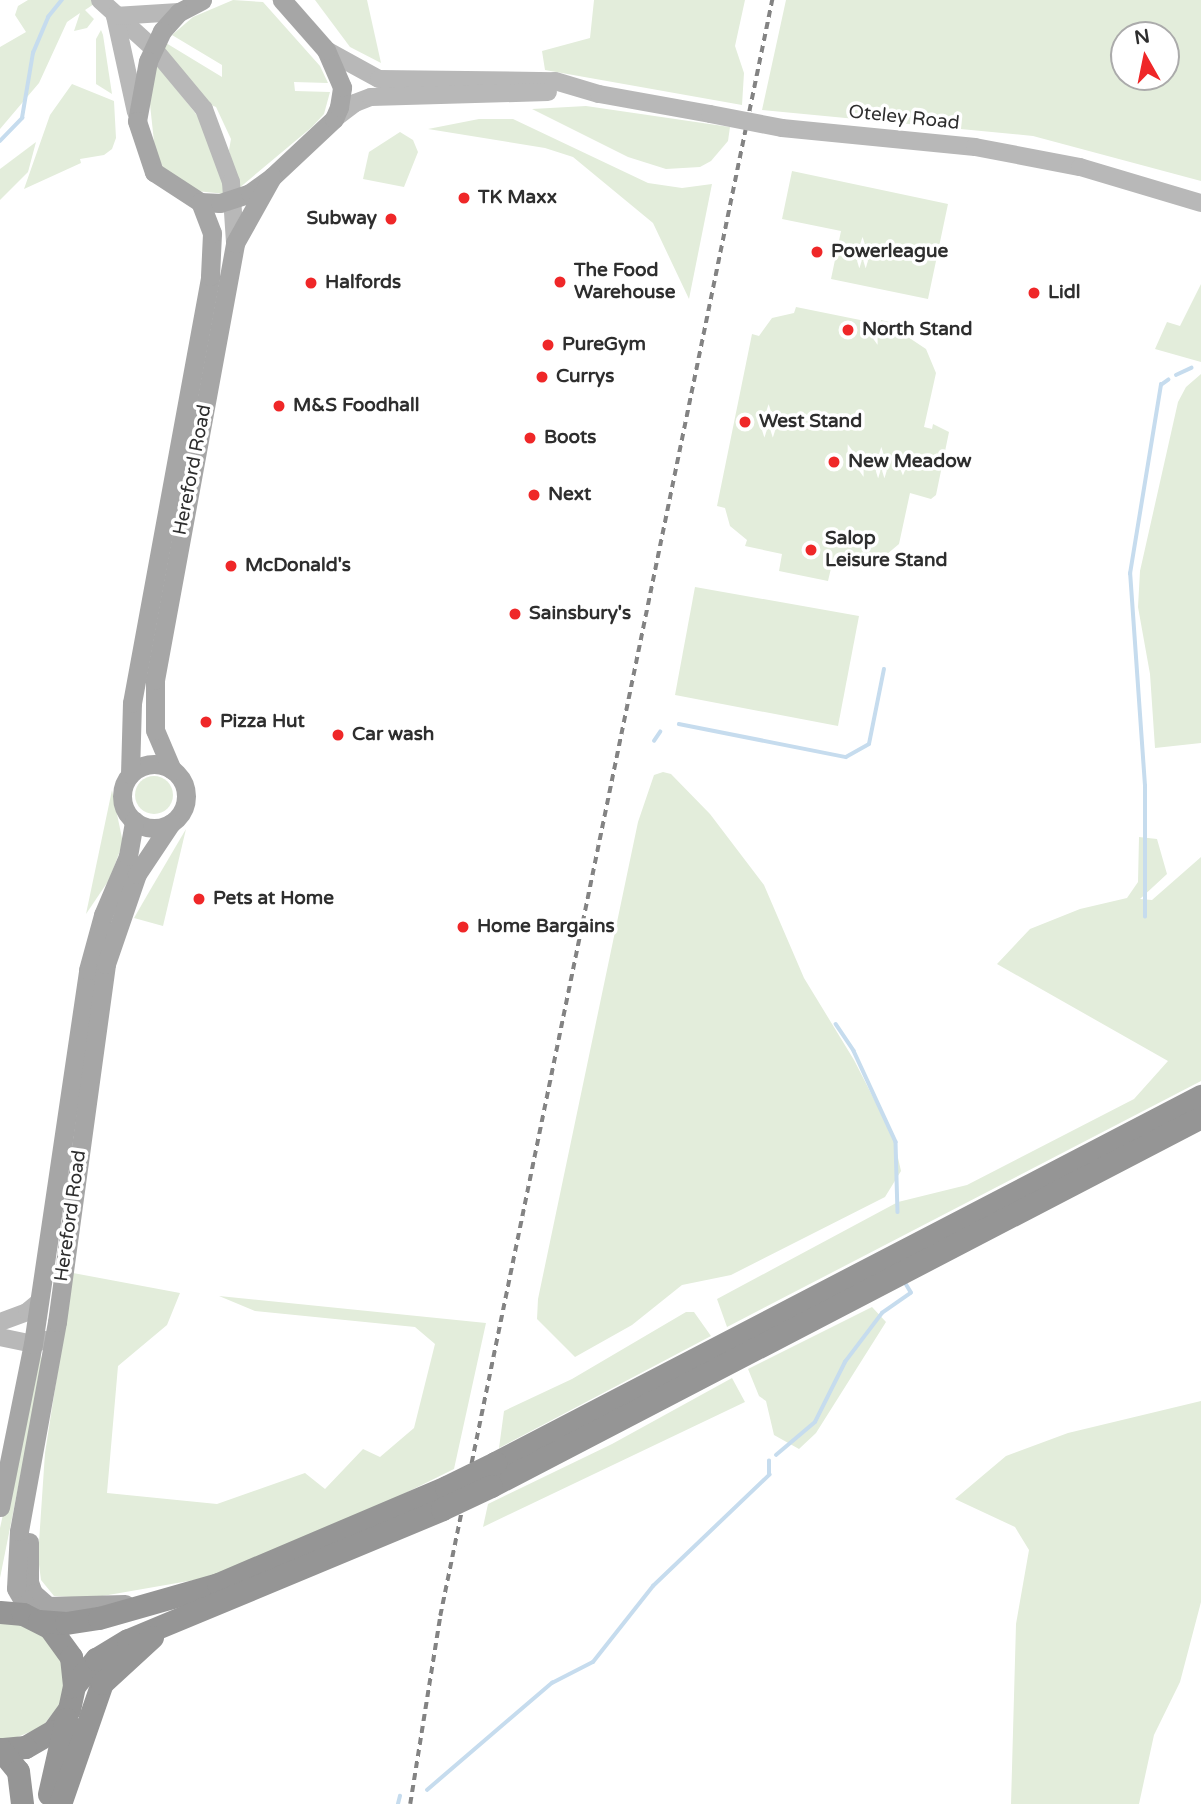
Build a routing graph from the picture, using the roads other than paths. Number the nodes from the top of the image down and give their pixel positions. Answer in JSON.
{"nodes":[{"id":1,"x":202,"y":0,"type":"edge"},
{"id":2,"x":290,"y":4,"type":"edge"},
{"id":3,"x":106,"y":6,"type":"edge"},
{"id":4,"x":179,"y":12,"type":"junction"},
{"id":5,"x":154,"y":49,"type":"junction"},
{"id":6,"x":326,"y":50,"type":"junction"},
{"id":7,"x":599,"y":94,"type":"junction"},
{"id":8,"x":136,"y":112,"type":"junction"},
{"id":9,"x":334,"y":119,"type":"junction"},
{"id":10,"x":272,"y":177,"type":"junction"},
{"id":11,"x":234,"y":201,"type":"junction"},
{"id":12,"x":200,"y":202,"type":"junction"},
{"id":13,"x":1201,"y":203,"type":"edge"},
{"id":14,"x":234,"y":243,"type":"junction"},
{"id":15,"x":172,"y":770,"type":"junction"},
{"id":16,"x":130,"y":774,"type":"junction"},
{"id":17,"x":134,"y":821,"type":"junction"},
{"id":18,"x":171,"y":823,"type":"junction"},
{"id":19,"x":1201,"y":1096,"type":"edge"},
{"id":20,"x":1201,"y":1118,"type":"edge"},
{"id":21,"x":40,"y":1301,"type":"junction"},
{"id":22,"x":0,"y":1322,"type":"edge"},
{"id":23,"x":57,"y":1322,"type":"junction"},
{"id":24,"x":0,"y":1337,"type":"edge"},
{"id":25,"x":33,"y":1344,"type":"junction"},
{"id":26,"x":0,"y":1507,"type":"edge"},
{"id":27,"x":25,"y":1514,"type":"junction"},
{"id":28,"x":160,"y":1600,"type":"junction"},
{"id":29,"x":0,"y":1612,"type":"edge"},
{"id":30,"x":36,"y":1619,"type":"junction"},
{"id":31,"x":165,"y":1626,"type":"junction"},
{"id":32,"x":71,"y":1698,"type":"junction"},
{"id":33,"x":0,"y":1749,"type":"edge"},
{"id":34,"x":22,"y":1804,"type":"edge"},
{"id":35,"x":49,"y":1804,"type":"edge"},
{"id":36,"x":60,"y":1804,"type":"edge"}],
"edges":[{"from":1,"to":4,"type":"main road"},
{"from":2,"to":6,"type":"main road"},
{"from":3,"to":4,"type":"main road"},
{"from":3,"to":5,"type":"main road"},
{"from":3,"to":8,"type":"main road"},
{"from":4,"to":5,"type":"main road"},
{"from":5,"to":8,"type":"main road"},
{"from":5,"to":11,"type":"main road"},
{"from":6,"to":7,"type":"main road","name":"Oteley Road"},
{"from":6,"to":9,"type":"main road"},
{"from":7,"to":9,"type":"main road","name":"Oteley Road"},
{"from":7,"to":13,"type":"main road","name":"Oteley Road","bridge":true},
{"from":8,"to":12,"type":"main road"},
{"from":9,"to":10,"type":"main road"},
{"from":10,"to":11,"type":"main road"},
{"from":10,"to":14,"type":"main road","name":"Hereford Road"},
{"from":11,"to":12,"type":"main road"},
{"from":11,"to":14,"type":"main road"},
{"from":12,"to":16,"type":"main road","name":"Hereford Road"},
{"from":14,"to":15,"type":"main road","name":"Hereford Road"},
{"from":15,"to":16,"type":"main road"},
{"from":15,"to":18,"type":"main road"},
{"from":16,"to":17,"type":"main road"},
{"from":17,"to":18,"type":"main road"},
{"from":17,"to":21,"type":"main road","name":"Hereford Road"},
{"from":18,"to":23,"type":"main road","name":"Hereford Road"},
{"from":19,"to":28,"type":"highway","bridge":true},
{"from":20,"to":31,"type":"highway","bridge":true},
{"from":21,"to":22,"type":"main road"},
{"from":21,"to":25,"type":"main road","name":"Hereford Road"},
{"from":23,"to":25,"type":"main road"},
{"from":23,"to":27,"type":"main road","name":"Hereford Road"},
{"from":24,"to":25,"type":"main road"},
{"from":25,"to":26,"type":"main road","name":"Hereford Road"},
{"from":27,"to":28,"type":"main road"},
{"from":27,"to":30,"type":"main road","name":"Hereford Road"},
{"from":28,"to":30,"type":"highway"},
{"from":29,"to":30,"type":"highway"},
{"from":30,"to":32,"type":"highway"},
{"from":31,"to":32,"type":"highway"},
{"from":31,"to":36,"type":"highway"},
{"from":32,"to":33,"type":"highway"},
{"from":32,"to":35,"type":"highway"},
{"from":33,"to":34,"type":"highway"}]}
